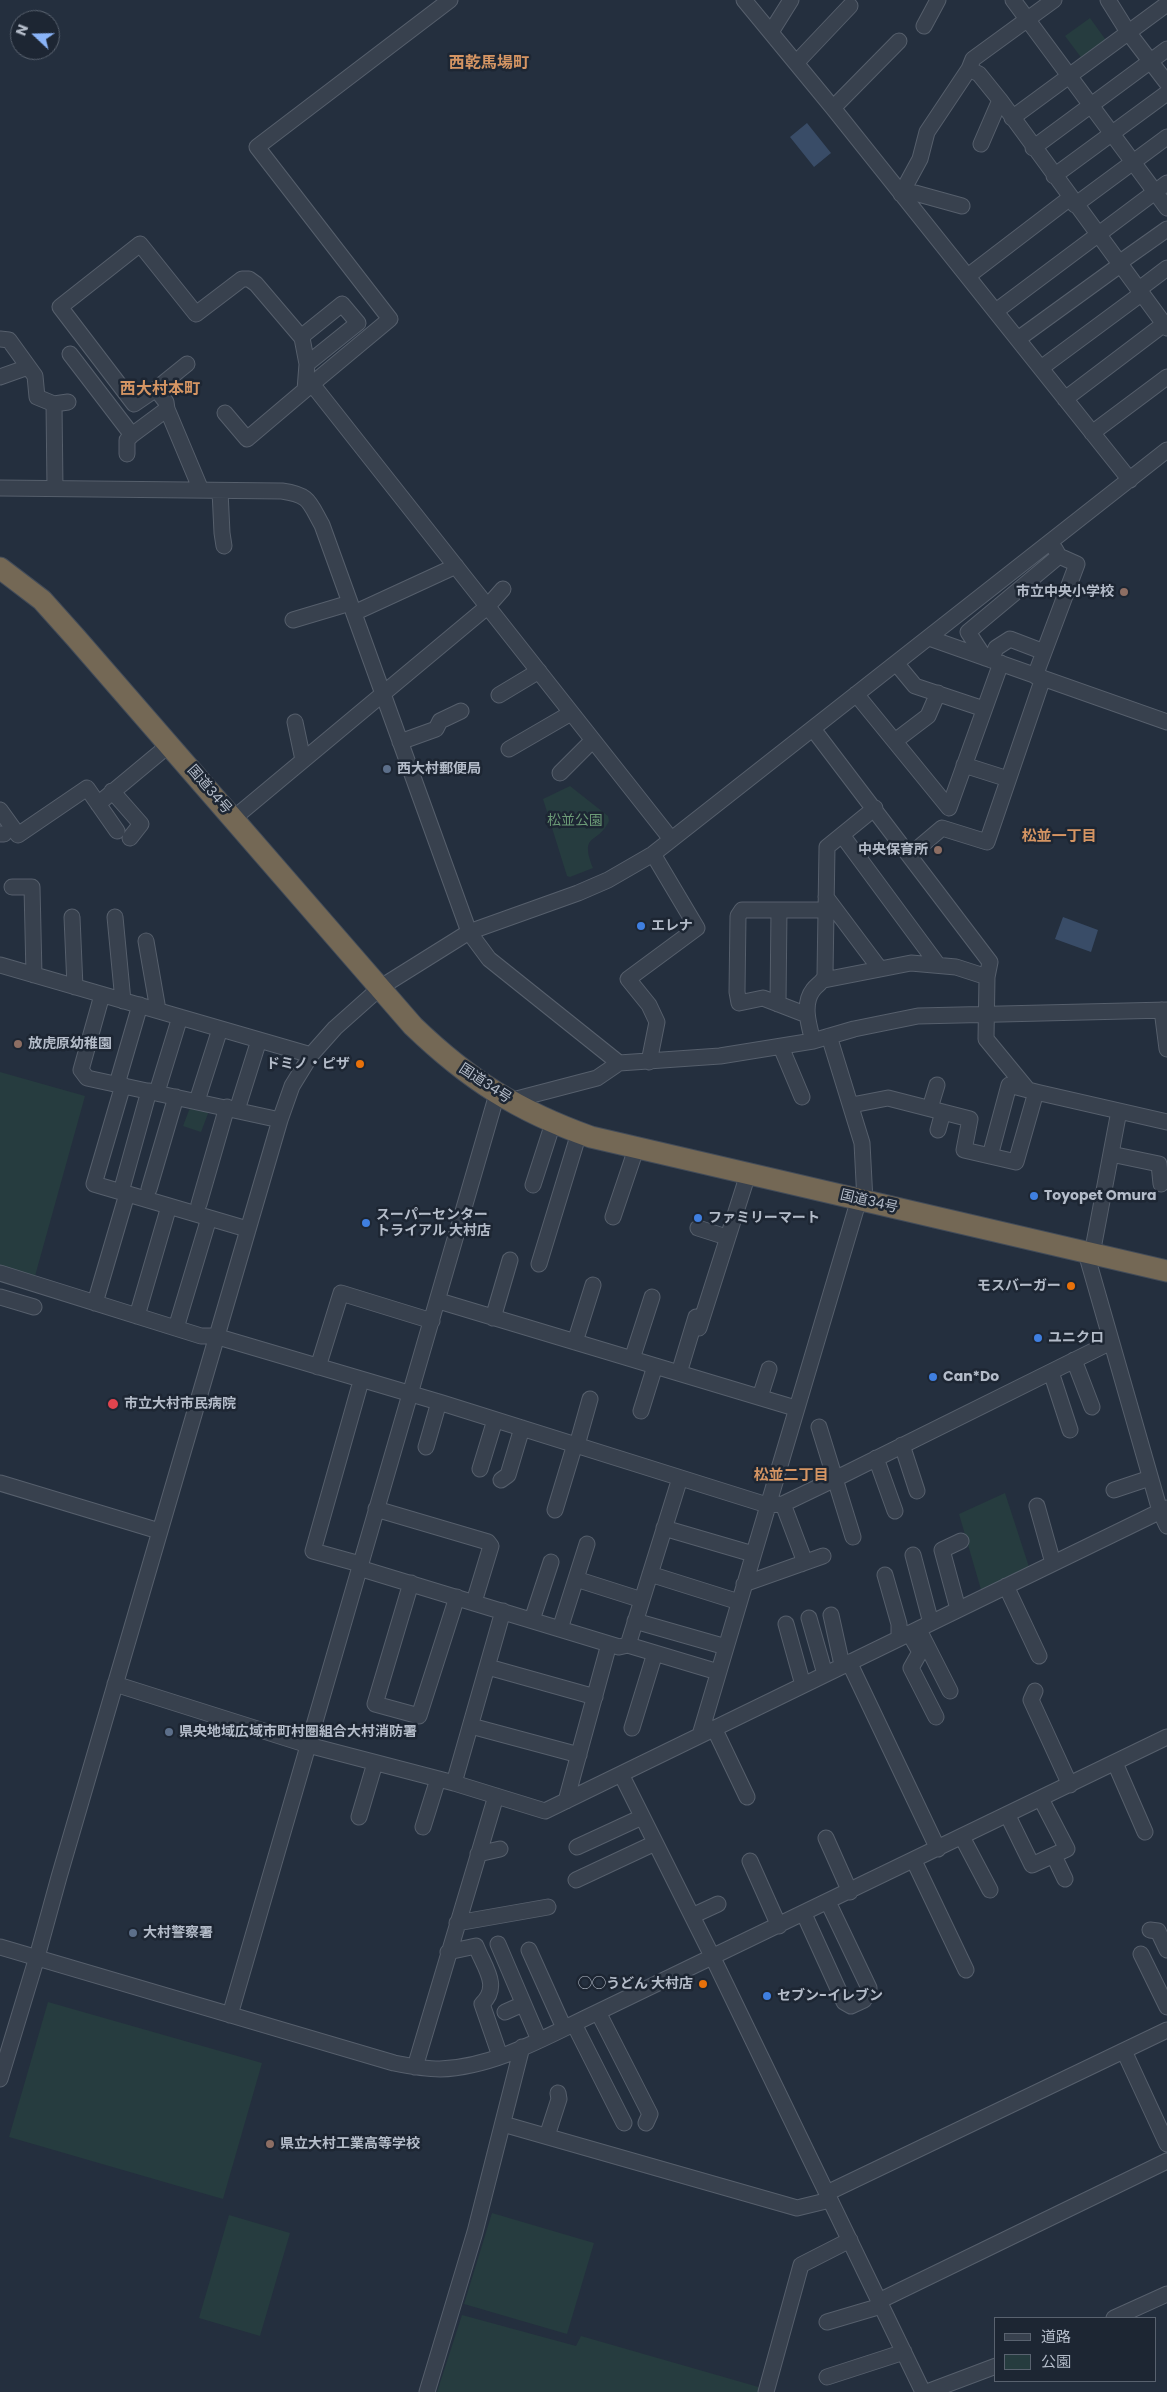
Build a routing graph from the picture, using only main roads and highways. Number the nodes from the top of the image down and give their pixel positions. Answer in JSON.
{"nodes":[{"id":1,"x":0,"y":568,"type":"edge"},
{"id":2,"x":1167,"y":1270,"type":"edge"}],
"edges":[{"from":1,"to":2,"type":"highway","name":"国道34号"}]}
